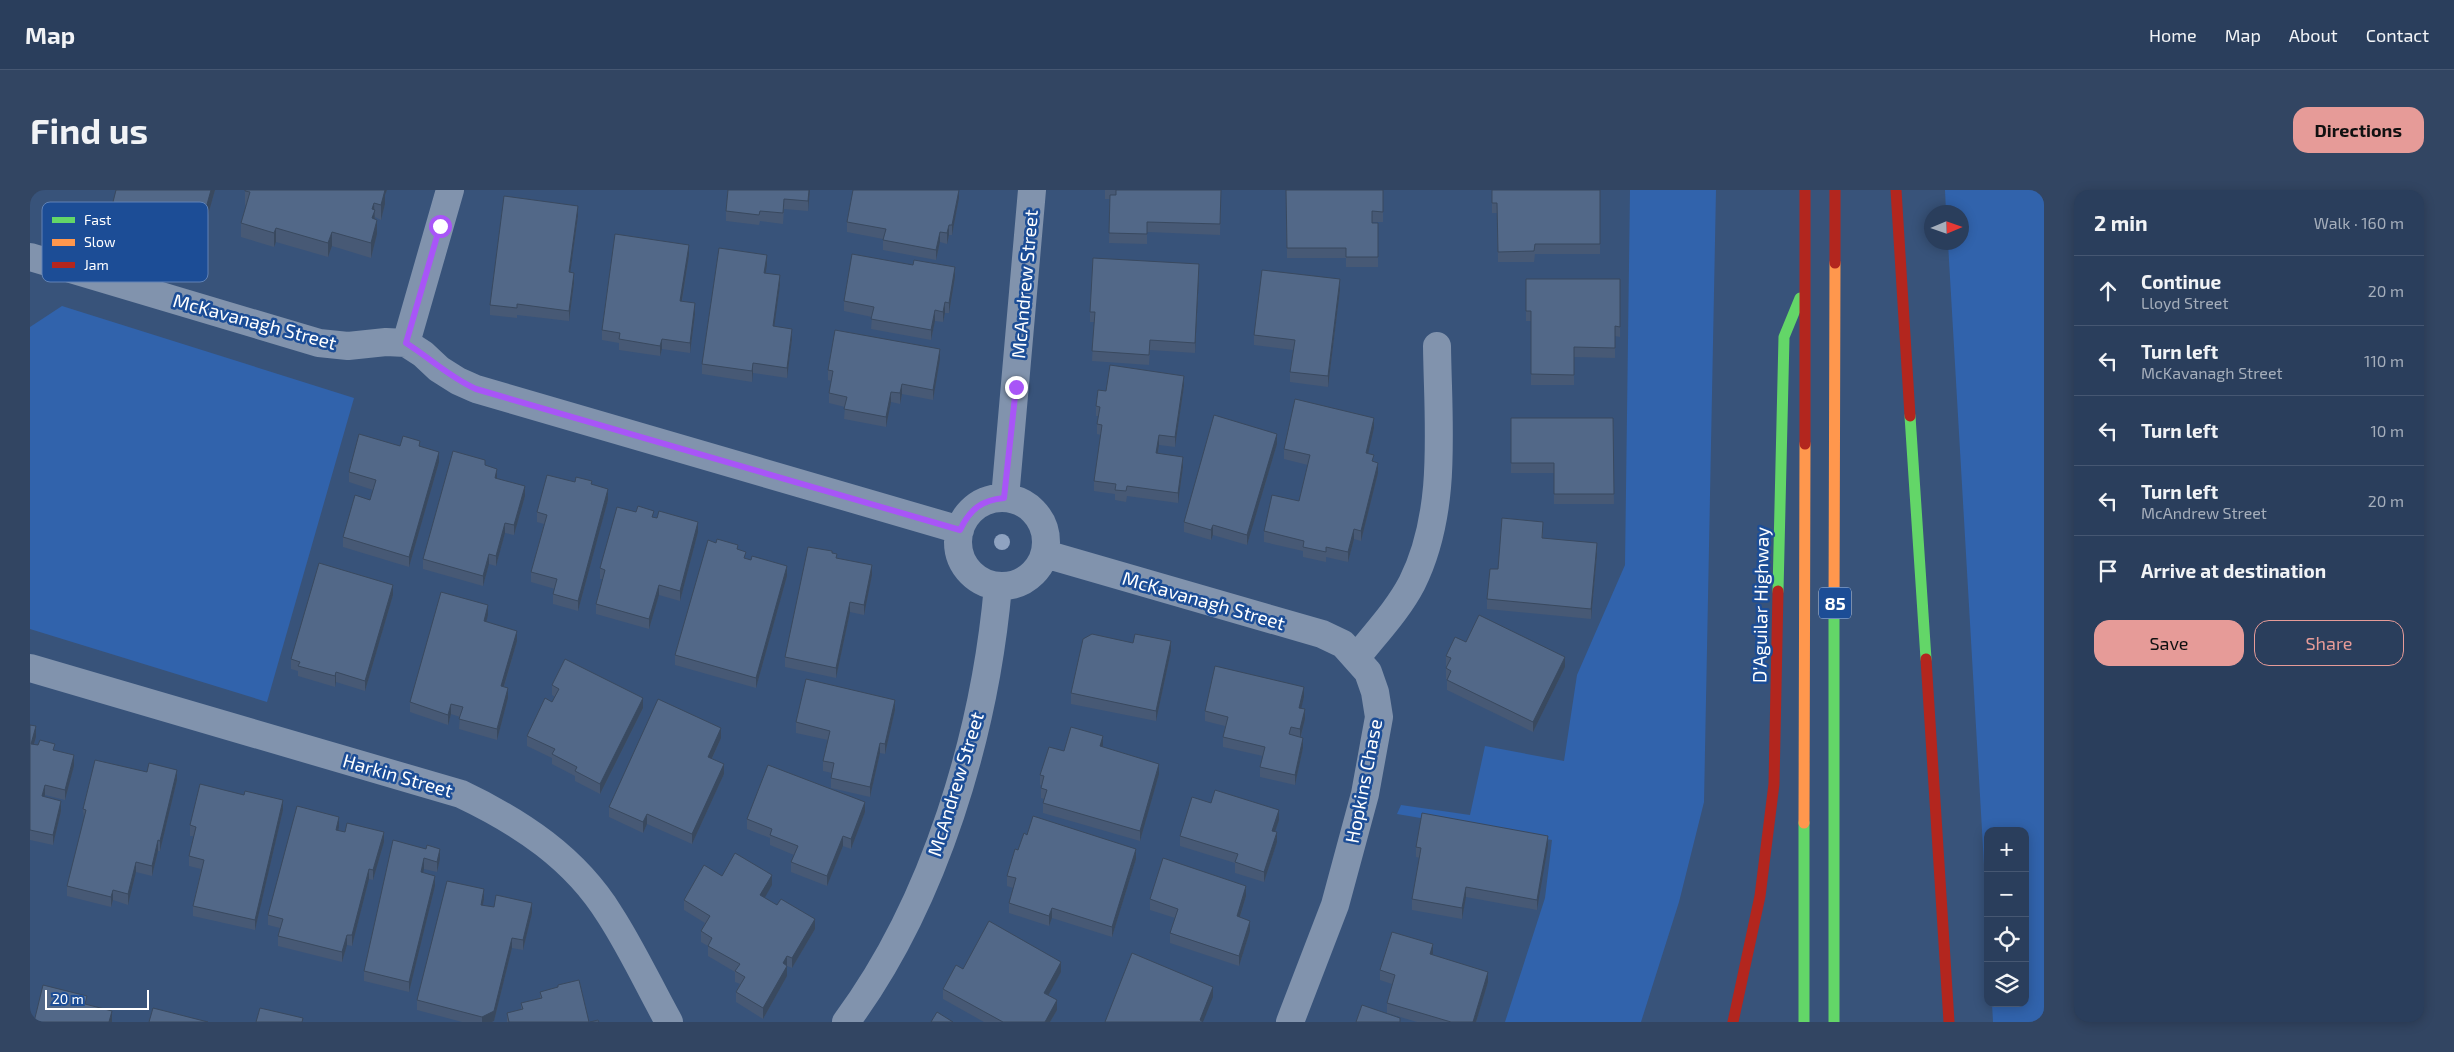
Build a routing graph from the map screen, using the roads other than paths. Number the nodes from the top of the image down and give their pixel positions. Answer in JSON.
{"nodes":[{"id":1,"x":450,"y":190,"type":"edge"},
{"id":2,"x":1032,"y":190,"type":"edge"},
{"id":3,"x":1805,"y":190,"type":"edge"},
{"id":4,"x":1835,"y":190,"type":"edge"},
{"id":5,"x":1896,"y":190,"type":"edge"},
{"id":6,"x":30,"y":257,"type":"edge"},
{"id":7,"x":42,"y":261,"type":"edge"},
{"id":8,"x":114,"y":282,"type":"edge"},
{"id":9,"x":1805,"y":286,"type":"junction"},
{"id":10,"x":406,"y":343,"type":"junction"},
{"id":11,"x":1437,"y":346,"type":"dead end"},
{"id":12,"x":1004,"y":498,"type":"junction"},
{"id":13,"x":960,"y":530,"type":"junction"},
{"id":14,"x":1045,"y":554,"type":"junction"},
{"id":15,"x":998,"y":586,"type":"junction"},
{"id":16,"x":1357,"y":656,"type":"junction"},
{"id":17,"x":30,"y":668,"type":"edge"},
{"id":18,"x":669,"y":1022,"type":"edge"},
{"id":19,"x":846,"y":1022,"type":"edge"},
{"id":20,"x":1290,"y":1022,"type":"edge"},
{"id":21,"x":1734,"y":1022,"type":"edge"},
{"id":22,"x":1804,"y":1022,"type":"edge"},
{"id":23,"x":1834,"y":1022,"type":"edge"},
{"id":24,"x":1949,"y":1022,"type":"edge"}],
"edges":[{"from":1,"to":10,"type":"street"},
{"from":2,"to":12,"type":"street","name":"McAndrew Street"},
{"from":3,"to":9,"type":"highway","name":"D'Aguilar Highway"},
{"from":4,"to":23,"type":"highway","number":"85"},
{"from":5,"to":24,"type":"highway"},
{"from":6,"to":7,"type":"street","name":"McKavanagh Street"},
{"from":8,"to":10,"type":"street","name":"McKavanagh Street"},
{"from":9,"to":21,"type":"highway","name":"D'Aguilar Highway"},
{"from":9,"to":22,"type":"highway"},
{"from":10,"to":13,"type":"street"},
{"from":11,"to":16,"type":"street"},
{"from":12,"to":13,"type":"street"},
{"from":12,"to":14,"type":"street"},
{"from":13,"to":15,"type":"street"},
{"from":14,"to":15,"type":"street"},
{"from":14,"to":16,"type":"street","name":"McKavanagh Street"},
{"from":15,"to":19,"type":"street","name":"McAndrew Street"},
{"from":16,"to":20,"type":"street","name":"Hopkins Chase"},
{"from":17,"to":18,"type":"street","name":"Harkin Street"}]}
